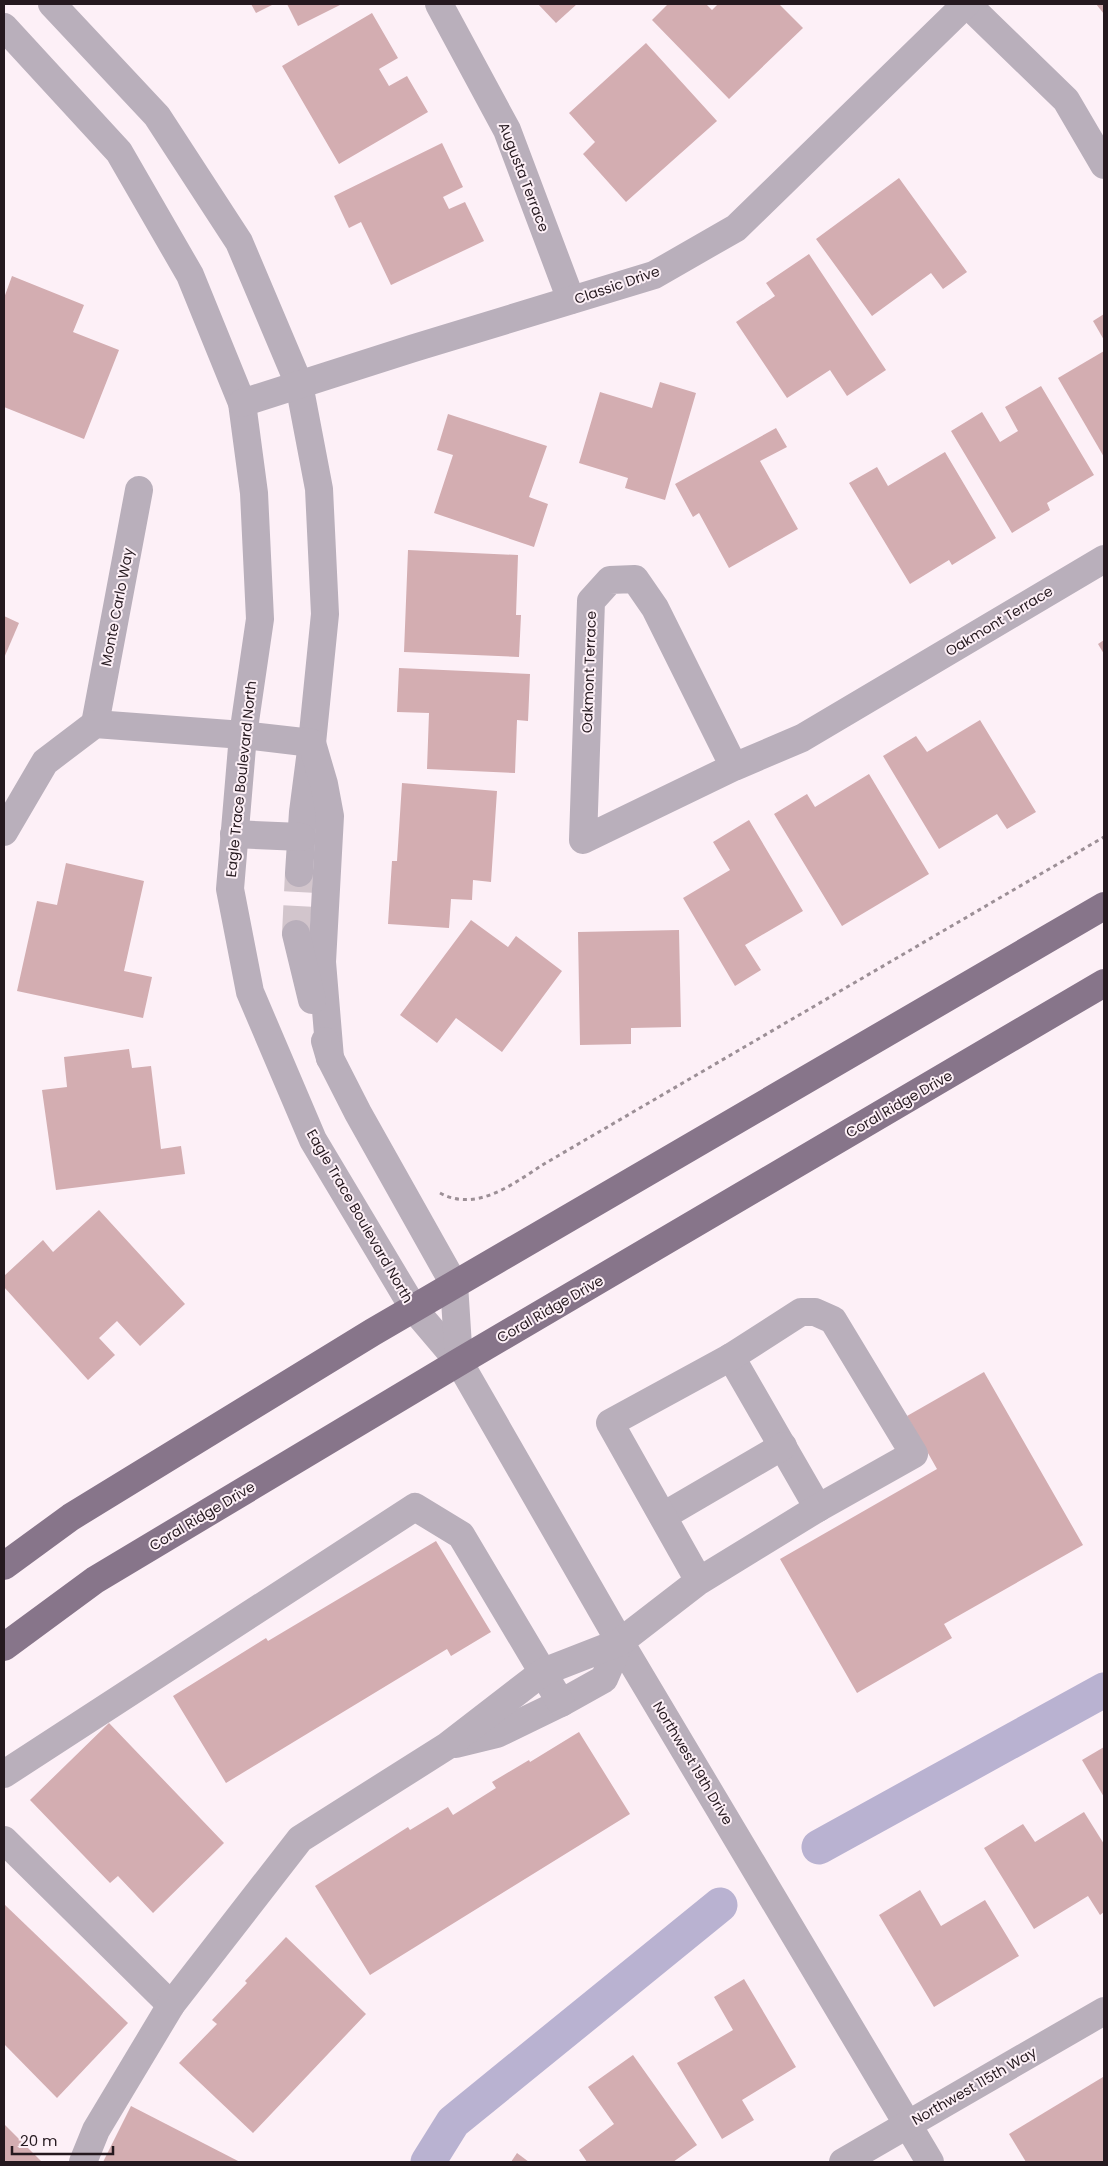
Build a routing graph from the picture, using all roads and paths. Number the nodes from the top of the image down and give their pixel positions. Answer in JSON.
{"nodes":[{"id":1,"x":52,"y":4,"type":"edge"},
{"id":2,"x":439,"y":4,"type":"edge"},
{"id":3,"x":967,"y":4,"type":"edge"},
{"id":4,"x":4,"y":27,"type":"edge"},
{"id":5,"x":1104,"y":165,"type":"edge"},
{"id":6,"x":571,"y":300,"type":"junction"},
{"id":7,"x":299,"y":384,"type":"junction"},
{"id":8,"x":242,"y":403,"type":"junction"},
{"id":9,"x":139,"y":490,"type":"dead end"},
{"id":10,"x":1104,"y":559,"type":"edge"},
{"id":11,"x":95,"y":724,"type":"junction"},
{"id":12,"x":243,"y":735,"type":"junction"},
{"id":13,"x":312,"y":743,"type":"junction"},
{"id":14,"x":734,"y":767,"type":"junction"},
{"id":15,"x":4,"y":832,"type":"edge"},
{"id":16,"x":234,"y":834,"type":"junction"},
{"id":17,"x":1104,"y":837,"type":"edge"},
{"id":18,"x":301,"y":838,"type":"junction"},
{"id":19,"x":299,"y":873,"type":"tunnel mouth"},
{"id":20,"x":1104,"y":906,"type":"edge"},
{"id":21,"x":296,"y":934,"type":"tunnel mouth"},
{"id":22,"x":1104,"y":983,"type":"edge"},
{"id":23,"x":330,"y":1058,"type":"junction"},
{"id":24,"x":436,"y":1190,"type":"dead end"},
{"id":25,"x":454,"y":1284,"type":"junction"},
{"id":26,"x":414,"y":1309,"type":"junction"},
{"id":27,"x":731,"y":1356,"type":"junction"},
{"id":28,"x":460,"y":1362,"type":"junction"},
{"id":29,"x":783,"y":1446,"type":"junction"},
{"id":30,"x":818,"y":1508,"type":"junction"},
{"id":31,"x":663,"y":1516,"type":"junction"},
{"id":32,"x":4,"y":1566,"type":"edge"},
{"id":33,"x":699,"y":1581,"type":"junction"},
{"id":34,"x":620,"y":1642,"type":"junction"},
{"id":35,"x":4,"y":1647,"type":"edge"},
{"id":36,"x":543,"y":1672,"type":"junction"},
{"id":37,"x":561,"y":1703,"type":"junction"},
{"id":38,"x":447,"y":1746,"type":"junction"},
{"id":39,"x":4,"y":1774,"type":"edge"},
{"id":40,"x":4,"y":1840,"type":"edge"},
{"id":41,"x":171,"y":2005,"type":"junction"},
{"id":42,"x":1104,"y":2010,"type":"edge"},
{"id":43,"x":907,"y":2124,"type":"junction"},
{"id":44,"x":83,"y":2162,"type":"edge"},
{"id":45,"x":843,"y":2162,"type":"edge"},
{"id":46,"x":930,"y":2162,"type":"edge"}],
"edges":[{"from":1,"to":7,"type":"street"},
{"from":2,"to":6,"type":"street","name":"Augusta Terrace"},
{"from":3,"to":5,"type":"street"},
{"from":3,"to":6,"type":"street","name":"Classic Drive"},
{"from":4,"to":8,"type":"street","name":"Eagle Trace Boulevard North"},
{"from":6,"to":7,"type":"street","name":"Classic Drive"},
{"from":7,"to":8,"type":"street","name":"Classic Drive"},
{"from":7,"to":13,"type":"street"},
{"from":8,"to":12,"type":"street","name":"Eagle Trace Boulevard North"},
{"from":9,"to":11,"type":"street","name":"Monte Carlo Way"},
{"from":10,"to":14,"type":"street","name":"Oakmont Terrace"},
{"from":11,"to":12,"type":"street"},
{"from":11,"to":15,"type":"street"},
{"from":12,"to":13,"type":"street"},
{"from":12,"to":16,"type":"street","name":"Eagle Trace Boulevard North"},
{"from":13,"to":18,"type":"street"},
{"from":13,"to":23,"type":"street"},
{"from":14,"to":14,"type":"street","name":"Oakmont Terrace"},
{"from":16,"to":18,"type":"street"},
{"from":16,"to":26,"type":"street","name":"Eagle Trace Boulevard North"},
{"from":17,"to":24,"type":"path"},
{"from":18,"to":19,"type":"street"},
{"from":20,"to":25,"type":"main road"},
{"from":21,"to":23,"type":"street"},
{"from":22,"to":28,"type":"main road","name":"Coral Ridge Drive"},
{"from":23,"to":25,"type":"street"},
{"from":25,"to":26,"type":"main road"},
{"from":25,"to":28,"type":"street"},
{"from":26,"to":28,"type":"street","name":"Eagle Trace Boulevard North"},
{"from":26,"to":32,"type":"main road"},
{"from":27,"to":29,"type":"street"},
{"from":27,"to":30,"type":"street"},
{"from":27,"to":31,"type":"street"},
{"from":28,"to":34,"type":"street","name":"Northwest 19th Drive"},
{"from":28,"to":35,"type":"main road","name":"Coral Ridge Drive"},
{"from":29,"to":30,"type":"street"},
{"from":29,"to":31,"type":"street"},
{"from":30,"to":33,"type":"street"},
{"from":31,"to":33,"type":"street"},
{"from":33,"to":34,"type":"street"},
{"from":34,"to":36,"type":"street"},
{"from":34,"to":37,"type":"street"},
{"from":34,"to":43,"type":"street","name":"Northwest 19th Drive"},
{"from":36,"to":37,"type":"street"},
{"from":36,"to":38,"type":"street"},
{"from":36,"to":39,"type":"street"},
{"from":37,"to":38,"type":"street"},
{"from":38,"to":41,"type":"street"},
{"from":40,"to":41,"type":"street"},
{"from":41,"to":44,"type":"street"},
{"from":42,"to":43,"type":"street","name":"Northwest 115th Way"},
{"from":43,"to":45,"type":"street","name":"Northwest 115th Way"},
{"from":43,"to":46,"type":"street","name":"Northwest 19th Drive"}]}
